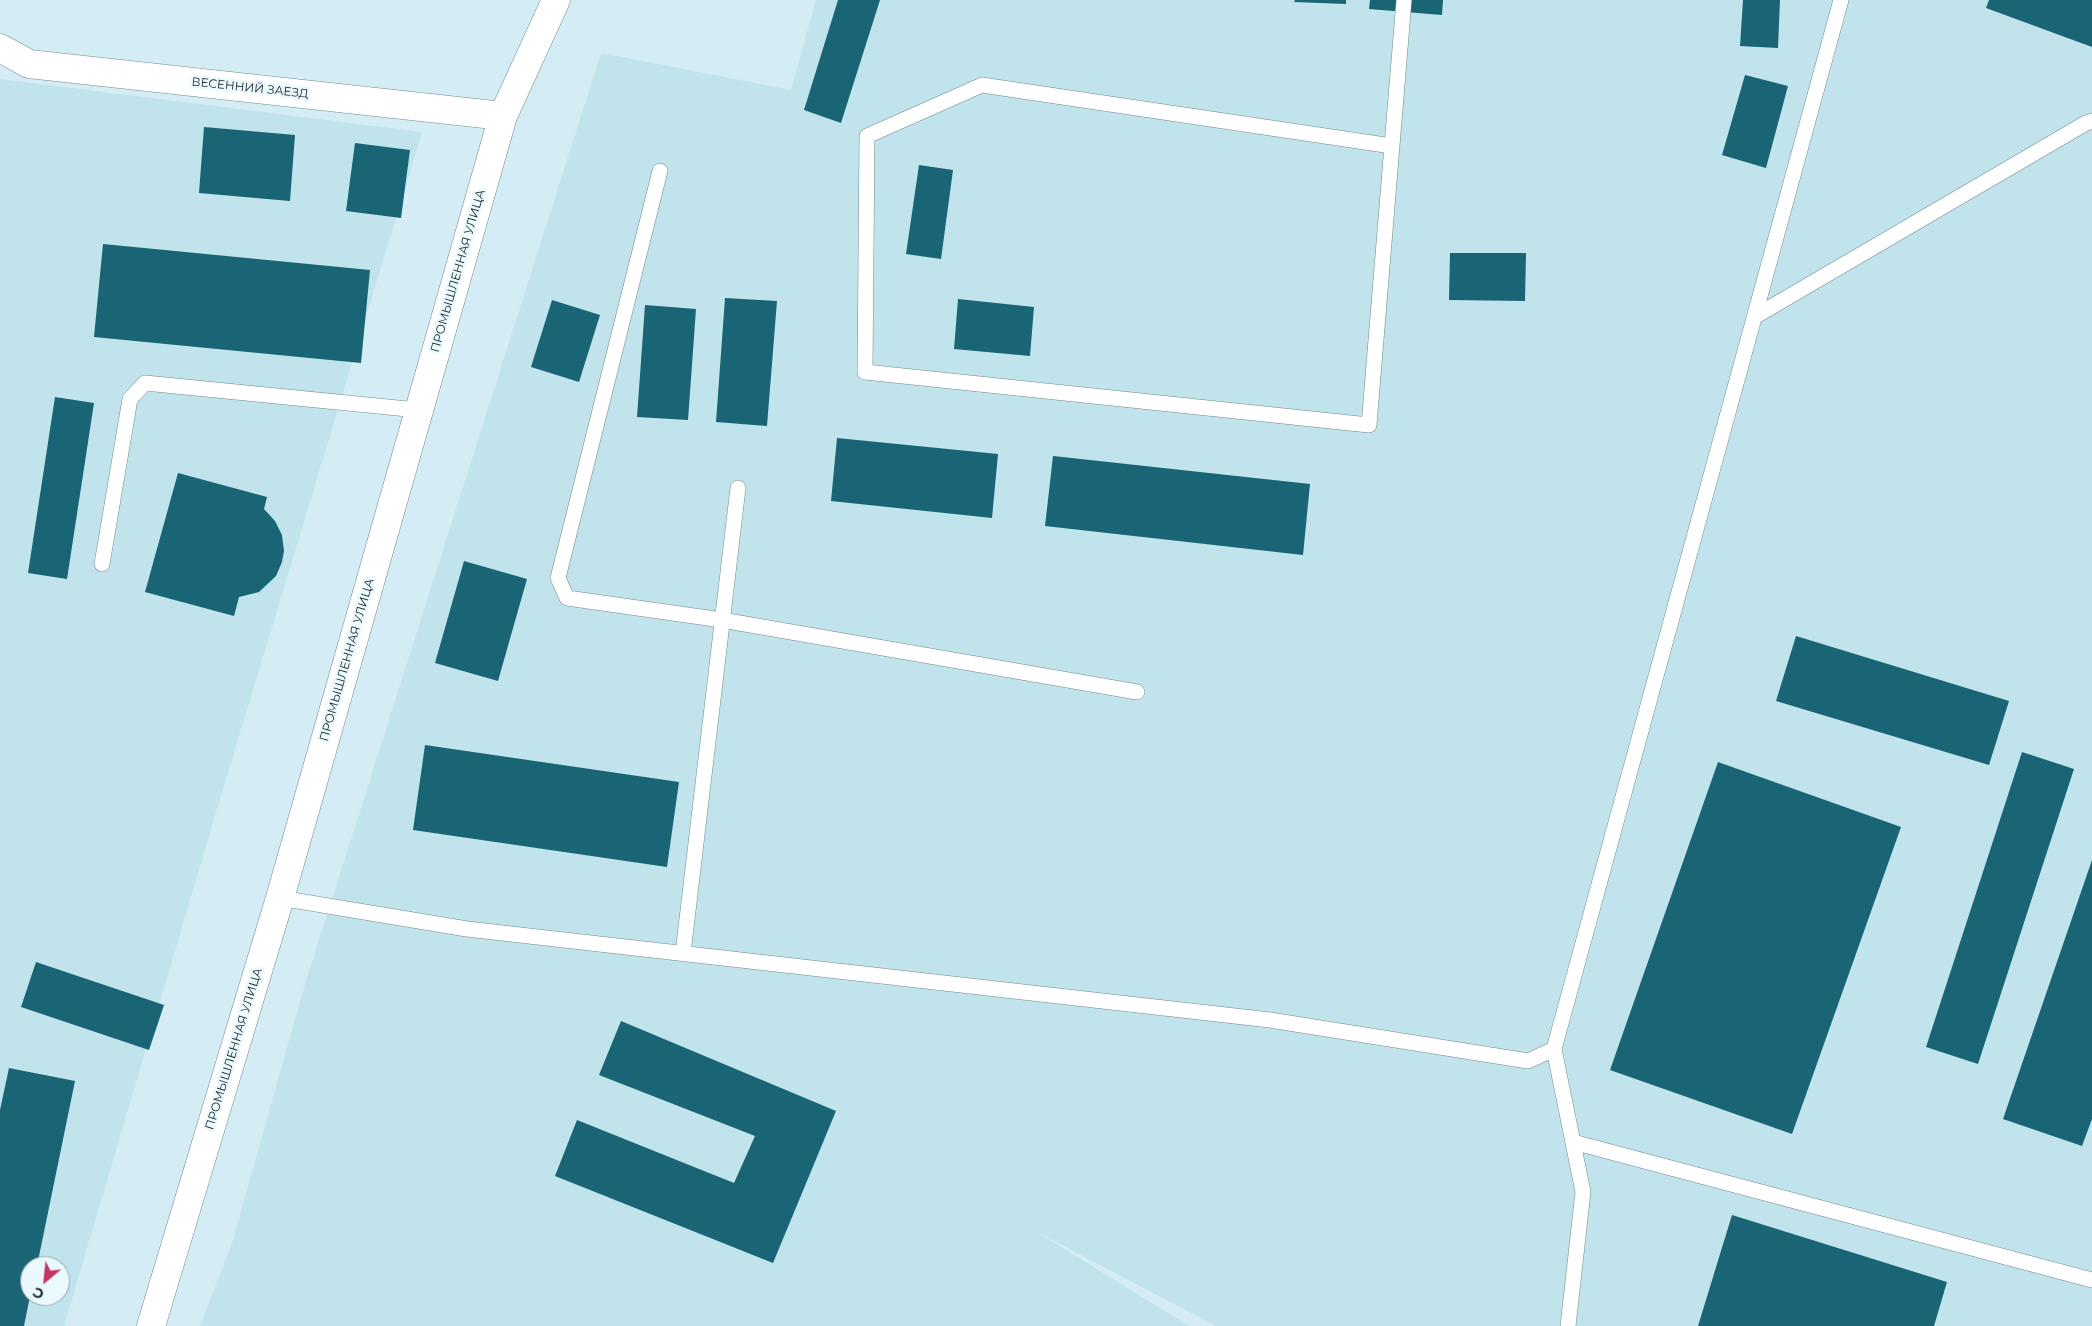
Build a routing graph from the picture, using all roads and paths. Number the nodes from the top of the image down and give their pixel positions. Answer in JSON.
{"nodes":[{"id":1,"x":556,"y":0,"type":"edge"},
{"id":2,"x":1404,"y":0,"type":"edge"},
{"id":3,"x":1840,"y":0,"type":"edge"},
{"id":4,"x":0,"y":48,"type":"edge"},
{"id":5,"x":0,"y":60,"type":"edge"},
{"id":6,"x":29,"y":64,"type":"junction"},
{"id":7,"x":503,"y":116,"type":"junction"},
{"id":8,"x":2092,"y":121,"type":"edge"},
{"id":9,"x":1392,"y":146,"type":"junction"},
{"id":10,"x":660,"y":171,"type":"dead end"},
{"id":11,"x":1754,"y":317,"type":"junction"},
{"id":12,"x":418,"y":410,"type":"junction"},
{"id":13,"x":738,"y":488,"type":"dead end"},
{"id":14,"x":102,"y":564,"type":"dead end"},
{"id":15,"x":722,"y":620,"type":"junction"},
{"id":16,"x":1137,"y":692,"type":"dead end"},
{"id":17,"x":280,"y":898,"type":"junction"},
{"id":18,"x":683,"y":953,"type":"junction"},
{"id":19,"x":1554,"y":1049,"type":"junction"},
{"id":20,"x":1573,"y":1142,"type":"junction"},
{"id":21,"x":2092,"y":1280,"type":"edge"},
{"id":22,"x":151,"y":1326,"type":"edge"},
{"id":23,"x":1568,"y":1326,"type":"edge"}],
"edges":[{"from":1,"to":7,"type":"street","name":"ПРОМЫШЛЕННАЯ УЛИЦА"},
{"from":2,"to":9,"type":"lane"},
{"from":3,"to":11,"type":"lane"},
{"from":4,"to":6,"type":"street","name":"ВЕСЕННИЙ ЗАЕЗД"},
{"from":5,"to":6,"type":"lane"},
{"from":6,"to":7,"type":"street","name":"ВЕСЕННИЙ ЗАЕЗД"},
{"from":7,"to":12,"type":"street","name":"ПРОМЫШЛЕННАЯ УЛИЦА"},
{"from":8,"to":11,"type":"lane"},
{"from":9,"to":9,"type":"lane"},
{"from":10,"to":15,"type":"lane"},
{"from":11,"to":19,"type":"lane"},
{"from":12,"to":14,"type":"lane"},
{"from":12,"to":17,"type":"street","name":"ПРОМЫШЛЕННАЯ УЛИЦА"},
{"from":13,"to":15,"type":"lane"},
{"from":15,"to":16,"type":"lane"},
{"from":15,"to":18,"type":"lane"},
{"from":17,"to":18,"type":"lane"},
{"from":17,"to":22,"type":"street","name":"ПРОМЫШЛЕННАЯ УЛИЦА"},
{"from":18,"to":19,"type":"lane"},
{"from":19,"to":20,"type":"lane"},
{"from":20,"to":21,"type":"lane"},
{"from":20,"to":23,"type":"lane"}]}
